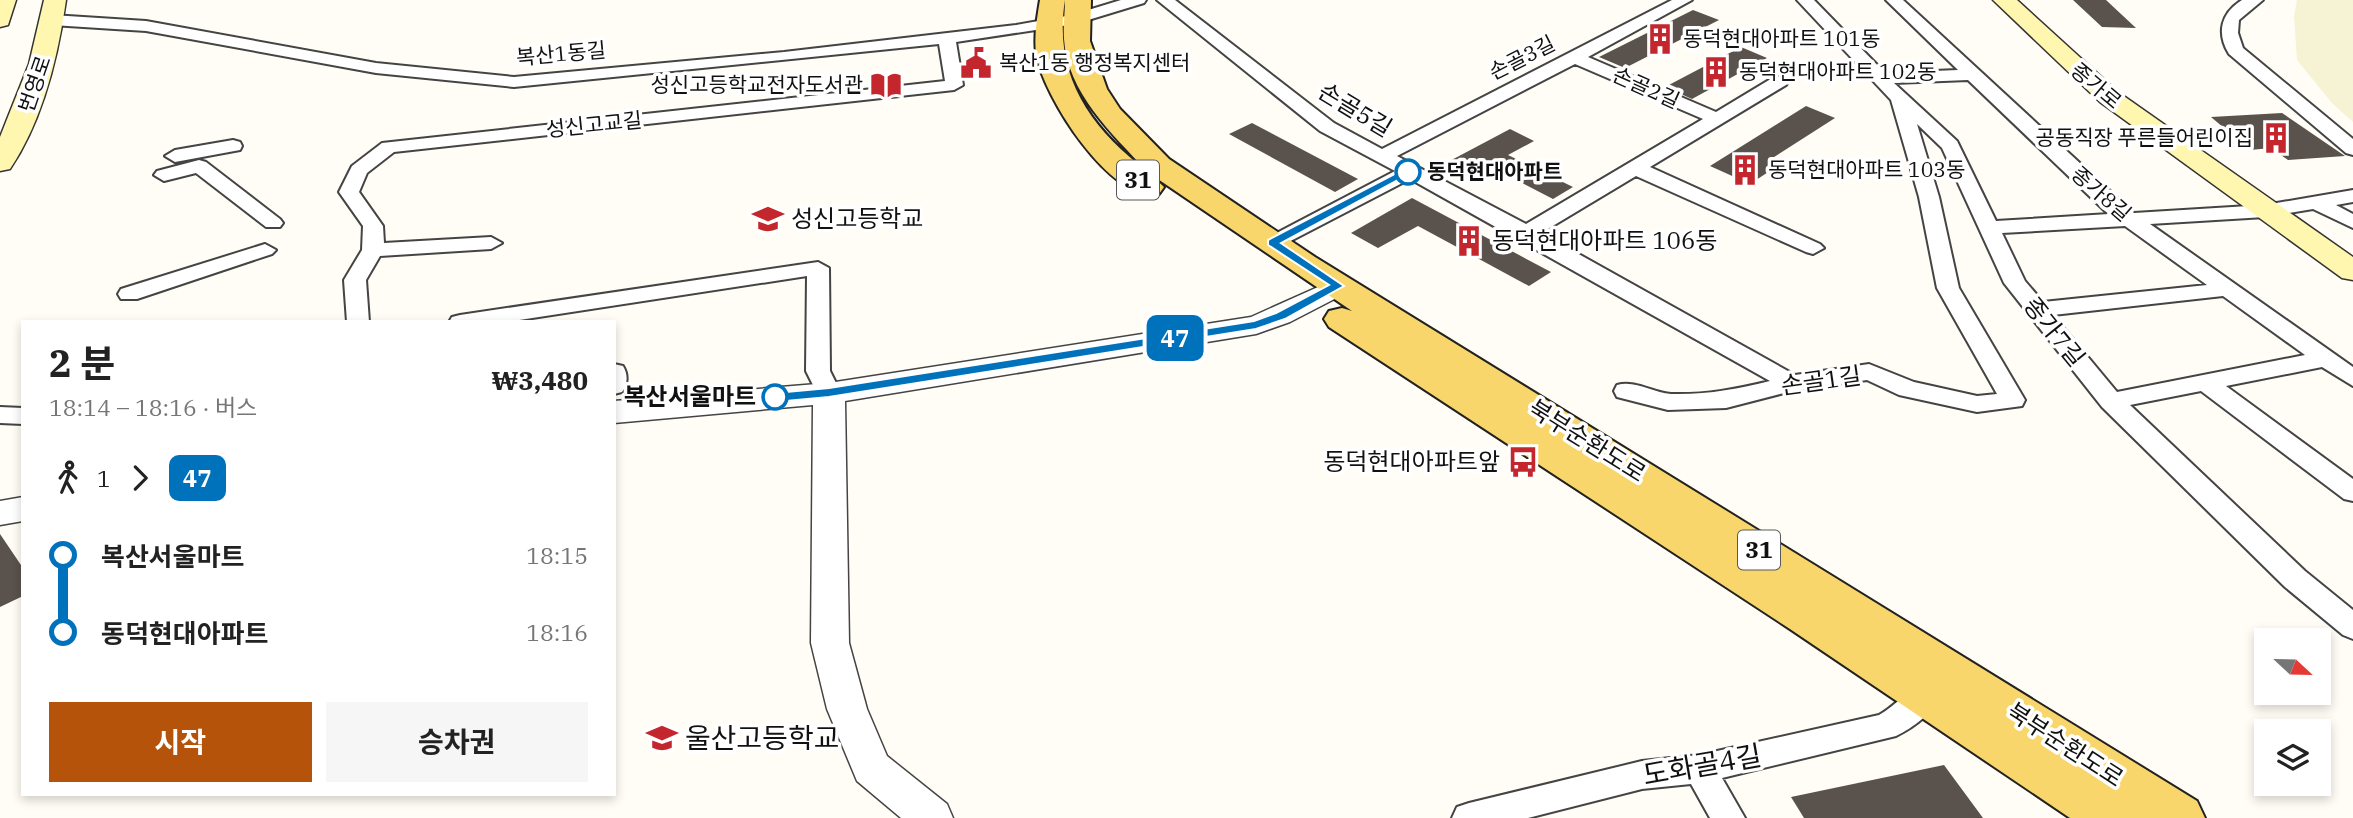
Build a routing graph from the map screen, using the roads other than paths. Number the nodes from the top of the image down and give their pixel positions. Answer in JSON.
{"nodes":[{"id":1,"x":1138,"y":0,"type":"edge"},
{"id":2,"x":1165,"y":0,"type":"edge"},
{"id":3,"x":1684,"y":0,"type":"edge"},
{"id":4,"x":1805,"y":0,"type":"edge"},
{"id":5,"x":1894,"y":0,"type":"edge"},
{"id":6,"x":2004,"y":0,"type":"edge"},
{"id":7,"x":2255,"y":0,"type":"edge"},
{"id":8,"x":54,"y":10,"type":"edge"},
{"id":9,"x":1063,"y":11,"type":"edge"},
{"id":10,"x":947,"y":38,"type":"junction"},
{"id":11,"x":1574,"y":57,"type":"junction"},
{"id":12,"x":1971,"y":75,"type":"junction"},
{"id":13,"x":1883,"y":78,"type":"junction"},
{"id":14,"x":1780,"y":81,"type":"dead end"},
{"id":15,"x":1900,"y":100,"type":"junction"},
{"id":16,"x":1717,"y":119,"type":"junction"},
{"id":17,"x":233,"y":146,"type":"dead end"},
{"id":18,"x":2353,"y":149,"type":"edge"},
{"id":19,"x":1381,"y":157,"type":"junction"},
{"id":20,"x":0,"y":163,"type":"edge"},
{"id":21,"x":1635,"y":168,"type":"junction"},
{"id":22,"x":1408,"y":172,"type":"junction"},
{"id":23,"x":2353,"y":196,"type":"edge"},
{"id":24,"x":2316,"y":202,"type":"junction"},
{"id":25,"x":2265,"y":211,"type":"junction"},
{"id":26,"x":2132,"y":221,"type":"junction"},
{"id":27,"x":2353,"y":222,"type":"edge"},
{"id":28,"x":272,"y":223,"type":"dead end"},
{"id":29,"x":1990,"y":228,"type":"junction"},
{"id":30,"x":1527,"y":233,"type":"junction"},
{"id":31,"x":491,"y":243,"type":"dead end"},
{"id":32,"x":1272,"y":243,"type":"junction"},
{"id":33,"x":1813,"y":248,"type":"dead end"},
{"id":34,"x":265,"y":250,"type":"dead end"},
{"id":35,"x":373,"y":250,"type":"junction"},
{"id":36,"x":2353,"y":271,"type":"edge"},
{"id":37,"x":2227,"y":289,"type":"junction"},
{"id":38,"x":1325,"y":293,"type":"junction"},
{"id":39,"x":129,"y":295,"type":"dead end"},
{"id":40,"x":2036,"y":310,"type":"junction"},
{"id":41,"x":358,"y":320,"type":"edge"},
{"id":42,"x":473,"y":320,"type":"edge"},
{"id":43,"x":2325,"y":359,"type":"junction"},
{"id":44,"x":2353,"y":378,"type":"edge"},
{"id":45,"x":1792,"y":383,"type":"junction"},
{"id":46,"x":2207,"y":384,"type":"junction"},
{"id":47,"x":1626,"y":391,"type":"dead end"},
{"id":48,"x":829,"y":393,"type":"junction"},
{"id":49,"x":2111,"y":401,"type":"junction"},
{"id":50,"x":616,"y":412,"type":"edge"},
{"id":51,"x":0,"y":415,"type":"edge"},
{"id":52,"x":21,"y":416,"type":"edge"},
{"id":53,"x":2353,"y":492,"type":"edge"},
{"id":54,"x":21,"y":509,"type":"edge"},
{"id":55,"x":0,"y":513,"type":"edge"},
{"id":56,"x":2353,"y":627,"type":"edge"},
{"id":57,"x":1926,"y":695,"type":"junction"},
{"id":58,"x":1699,"y":769,"type":"junction"},
{"id":59,"x":932,"y":818,"type":"edge"},
{"id":60,"x":1469,"y":818,"type":"edge"},
{"id":61,"x":1728,"y":818,"type":"edge"},
{"id":62,"x":2113,"y":818,"type":"edge"},
{"id":63,"x":2179,"y":818,"type":"edge"}],
"edges":[{"from":1,"to":9,"type":"street","name":"복산1동길"},
{"from":2,"to":19,"type":"street","name":"손골5길"},
{"from":3,"to":11,"type":"street","name":"손골3길"},
{"from":4,"to":13,"type":"street","name":"종가7길"},
{"from":5,"to":12,"type":"street","name":"종가8길"},
{"from":6,"to":25,"type":"main road","name":"종가로"},
{"from":7,"to":18,"type":"street"},
{"from":8,"to":10,"type":"street","name":"복산1동길"},
{"from":8,"to":20,"type":"main road","name":"번영로"},
{"from":9,"to":10,"type":"street","name":"복산1동길"},
{"from":9,"to":32,"type":"main road","name":"북부순환도로","number":"31"},
{"from":9,"to":38,"type":"main road","name":"북부순환도로","number":"31"},
{"from":10,"to":35,"type":"street","name":"성신고교길"},
{"from":11,"to":16,"type":"street","name":"손골2길"},
{"from":11,"to":19,"type":"street","name":"손골3길"},
{"from":12,"to":13,"type":"street"},
{"from":12,"to":26,"type":"street","name":"종가8길"},
{"from":13,"to":15,"type":"street","name":"종가7길"},
{"from":14,"to":16,"type":"street","name":"손골2길"},
{"from":15,"to":29,"type":"street","name":"종가7길"},
{"from":15,"to":45,"type":"street","name":"손골1길"},
{"from":16,"to":21,"type":"street","name":"손골2길"},
{"from":17,"to":28,"type":"street"},
{"from":19,"to":22,"type":"street","name":"손골5길"},
{"from":21,"to":30,"type":"street","name":"손골2길"},
{"from":21,"to":33,"type":"street"},
{"from":22,"to":30,"type":"street","name":"손골5길"},
{"from":22,"to":32,"type":"street"},
{"from":23,"to":24,"type":"street"},
{"from":24,"to":25,"type":"street"},
{"from":24,"to":27,"type":"street"},
{"from":25,"to":26,"type":"street"},
{"from":25,"to":36,"type":"main road","name":"종가로"},
{"from":26,"to":29,"type":"street"},
{"from":26,"to":37,"type":"street","name":"종가8길"},
{"from":29,"to":40,"type":"street","name":"종가7길"},
{"from":30,"to":45,"type":"street","name":"손골5길"},
{"from":31,"to":35,"type":"street"},
{"from":32,"to":38,"type":"main road","name":"북부순환도로","number":"31"},
{"from":34,"to":39,"type":"street"},
{"from":35,"to":41,"type":"street"},
{"from":37,"to":40,"type":"street"},
{"from":37,"to":43,"type":"street","name":"종가8길"},
{"from":38,"to":48,"type":"street"},
{"from":38,"to":57,"type":"main road","name":"북부순환도로","number":"31"},
{"from":38,"to":63,"type":"main road","name":"북부순환도로","number":"31"},
{"from":40,"to":49,"type":"street","name":"종가7길"},
{"from":42,"to":48,"type":"street"},
{"from":43,"to":44,"type":"street","name":"종가8길"},
{"from":43,"to":46,"type":"street"},
{"from":45,"to":47,"type":"street","name":"손골1길"},
{"from":46,"to":49,"type":"street"},
{"from":46,"to":53,"type":"street"},
{"from":48,"to":50,"type":"street"},
{"from":48,"to":59,"type":"street"},
{"from":49,"to":56,"type":"street","name":"종가7길"},
{"from":51,"to":52,"type":"street"},
{"from":54,"to":55,"type":"street"},
{"from":57,"to":58,"type":"street","name":"도화골4길"},
{"from":57,"to":62,"type":"main road","name":"북부순환도로","number":"31"},
{"from":58,"to":60,"type":"street","name":"도화골4길"},
{"from":58,"to":61,"type":"street"}]}
